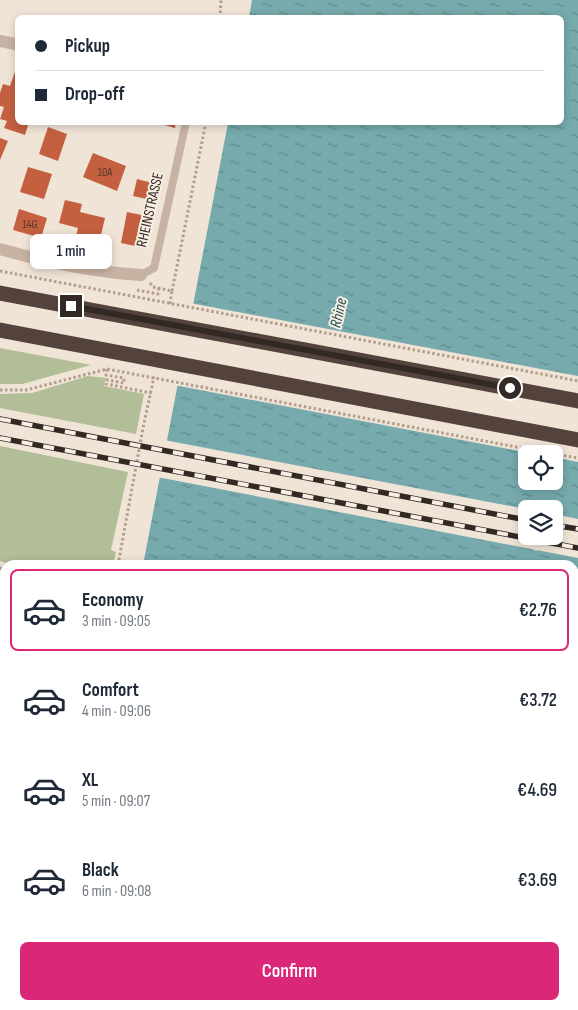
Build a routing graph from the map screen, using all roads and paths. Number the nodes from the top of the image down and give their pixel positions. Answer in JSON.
{"nodes":[{"id":1,"x":221,"y":0,"type":"edge"},
{"id":2,"x":220,"y":15,"type":"edge"},
{"id":3,"x":0,"y":41,"type":"edge"},
{"id":4,"x":14,"y":44,"type":"dead end"},
{"id":5,"x":185,"y":125,"type":"edge"},
{"id":6,"x":205,"y":125,"type":"edge"},
{"id":7,"x":0,"y":249,"type":"edge"},
{"id":8,"x":0,"y":271,"type":"edge"},
{"id":9,"x":141,"y":275,"type":"junction"},
{"id":10,"x":159,"y":288,"type":"junction"},
{"id":11,"x":172,"y":291,"type":"junction"},
{"id":12,"x":0,"y":293,"type":"edge"},
{"id":13,"x":158,"y":294,"type":"dead end"},
{"id":14,"x":168,"y":310,"type":"dead end"},
{"id":15,"x":0,"y":330,"type":"edge"},
{"id":16,"x":107,"y":369,"type":"junction"},
{"id":17,"x":155,"y":375,"type":"dead end"},
{"id":18,"x":578,"y":381,"type":"edge"},
{"id":19,"x":0,"y":390,"type":"edge"},
{"id":20,"x":151,"y":393,"type":"junction"},
{"id":21,"x":578,"y":401,"type":"edge"},
{"id":22,"x":578,"y":440,"type":"edge"},
{"id":23,"x":518,"y":447,"type":"edge"},
{"id":24,"x":563,"y":456,"type":"edge"},
{"id":25,"x":578,"y":458,"type":"edge"},
{"id":26,"x":119,"y":560,"type":"edge"}],
"edges":[{"from":1,"to":2,"type":"path"},
{"from":3,"to":4,"type":"street"},
{"from":5,"to":9,"type":"lane","name":"RHEINSTRASSE"},
{"from":6,"to":11,"type":"path"},
{"from":7,"to":9,"type":"street"},
{"from":8,"to":18,"type":"path"},
{"from":9,"to":10,"type":"path"},
{"from":10,"to":11,"type":"path"},
{"from":10,"to":13,"type":"path"},
{"from":11,"to":14,"type":"path"},
{"from":12,"to":21,"type":"highway"},
{"from":15,"to":22,"type":"highway"},
{"from":16,"to":19,"type":"path"},
{"from":16,"to":20,"type":"path"},
{"from":16,"to":23,"type":"path"},
{"from":17,"to":20,"type":"path"},
{"from":20,"to":26,"type":"path"},
{"from":24,"to":25,"type":"path"}]}
